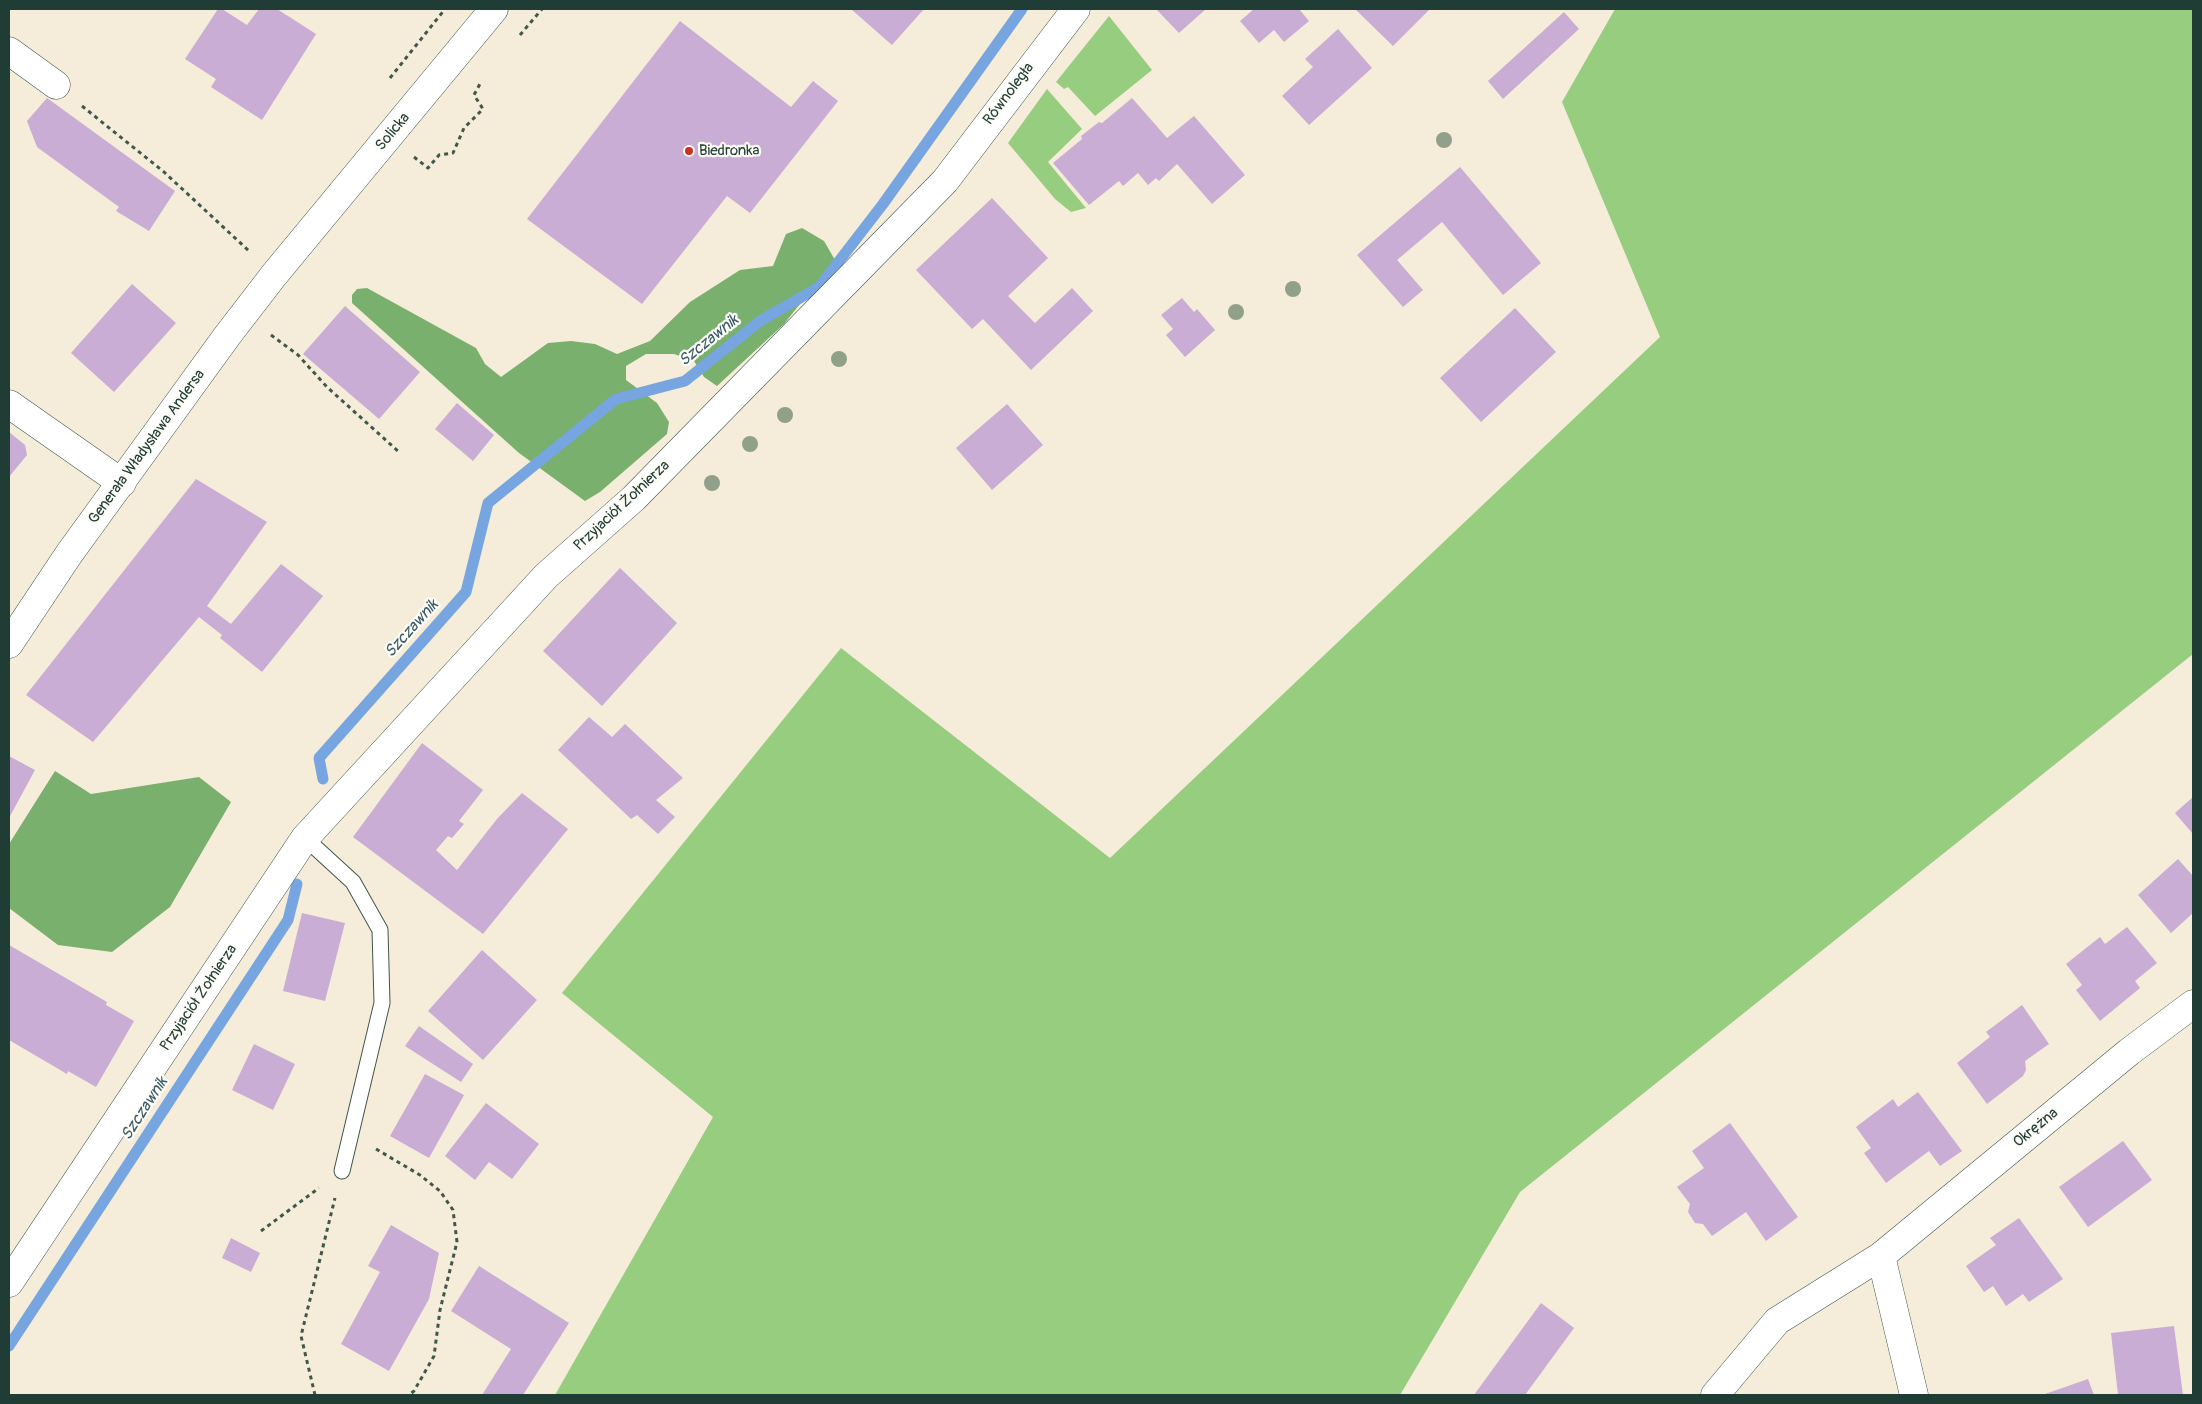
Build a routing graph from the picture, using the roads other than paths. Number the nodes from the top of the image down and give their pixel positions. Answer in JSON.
{"nodes":[{"id":1,"x":494,"y":9,"type":"edge"},
{"id":2,"x":1076,"y":9,"type":"edge"},
{"id":3,"x":9,"y":51,"type":"edge"},
{"id":4,"x":56,"y":85,"type":"road end"},
{"id":5,"x":945,"y":181,"type":"joint"},
{"id":6,"x":283,"y":265,"type":"joint"},
{"id":7,"x":9,"y":404,"type":"edge"},
{"id":8,"x":122,"y":483,"type":"junction"},
{"id":9,"x":9,"y":644,"type":"edge"},
{"id":10,"x":305,"y":838,"type":"junction"},
{"id":11,"x":2193,"y":1004,"type":"edge"},
{"id":12,"x":342,"y":1171,"type":"road end"},
{"id":13,"x":1881,"y":1256,"type":"junction"},
{"id":14,"x":9,"y":1283,"type":"edge"},
{"id":15,"x":1715,"y":1395,"type":"edge"},
{"id":16,"x":1914,"y":1395,"type":"edge"}],
"edges":[{"from":1,"to":6,"type":"street","name":"Solicka"},
{"from":2,"to":5,"type":"street","name":"Równoległa"},
{"from":3,"to":4,"type":"street"},
{"from":5,"to":10,"type":"street","name":"Przyjaciół Żołnierza"},
{"from":6,"to":8,"type":"street","name":"Generała Władysława Andersa"},
{"from":7,"to":8,"type":"street"},
{"from":8,"to":9,"type":"street","name":"Generała Władysława Andersa"},
{"from":10,"to":12,"type":"lane"},
{"from":10,"to":14,"type":"street","name":"Przyjaciół Żołnierza"},
{"from":11,"to":13,"type":"street","name":"Okrężna"},
{"from":13,"to":15,"type":"street","name":"Okrężna"},
{"from":13,"to":16,"type":"street"}]}
